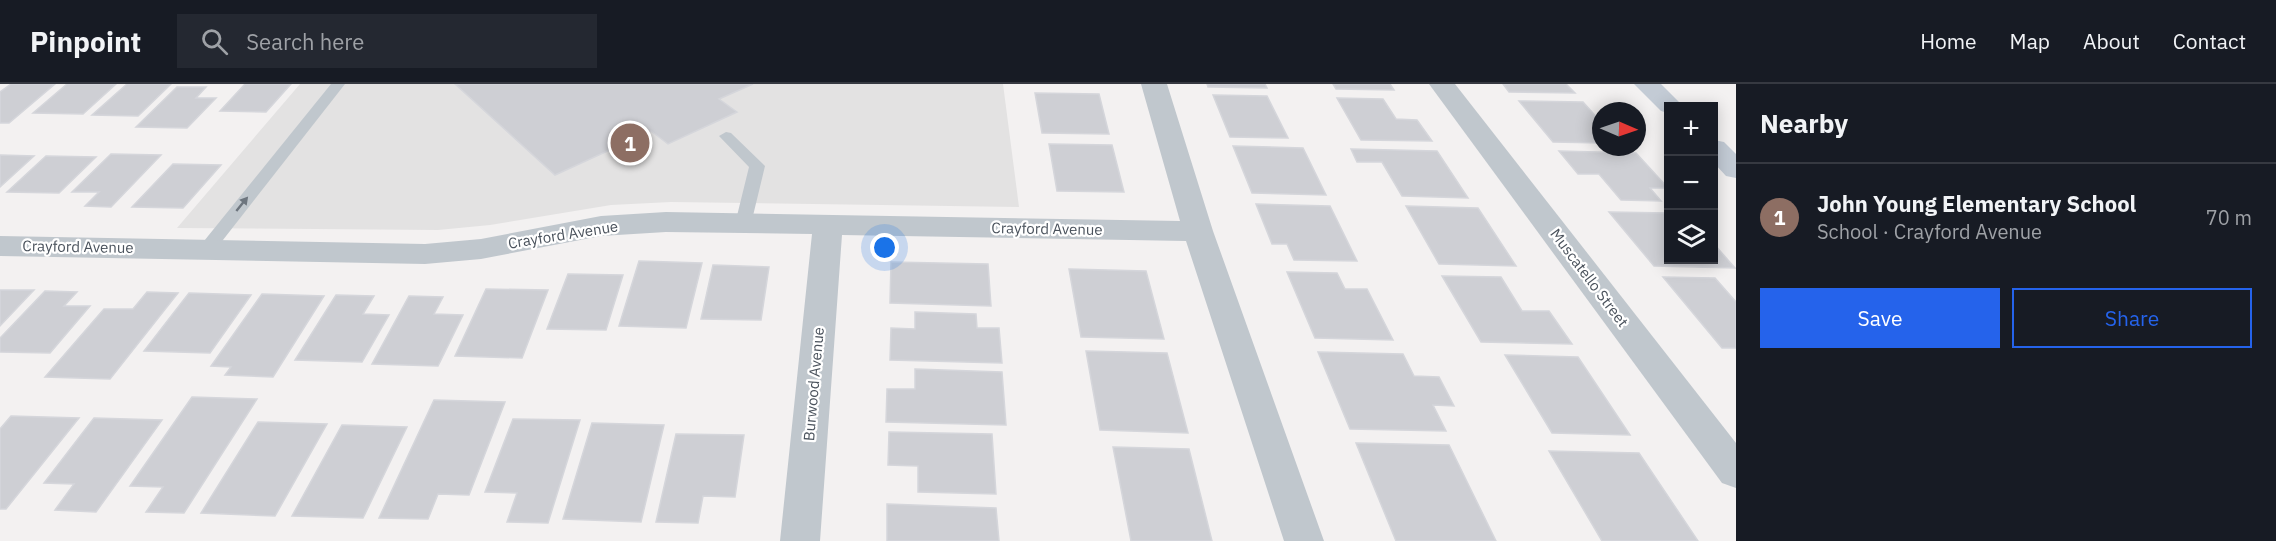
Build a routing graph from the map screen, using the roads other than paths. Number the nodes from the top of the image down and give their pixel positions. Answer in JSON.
{"nodes":[{"id":1,"x":338,"y":84,"type":"edge"},
{"id":2,"x":1154,"y":84,"type":"edge"},
{"id":3,"x":1442,"y":84,"type":"edge"},
{"id":4,"x":1647,"y":84,"type":"edge"},
{"id":5,"x":1666,"y":102,"type":"edge"},
{"id":6,"x":726,"y":136,"type":"dead end"},
{"id":7,"x":1718,"y":153,"type":"edge"},
{"id":8,"x":1736,"y":170,"type":"edge"},
{"id":9,"x":743,"y":224,"type":"junction"},
{"id":10,"x":828,"y":226,"type":"junction"},
{"id":11,"x":1197,"y":231,"type":"junction"},
{"id":12,"x":0,"y":246,"type":"edge"},
{"id":13,"x":206,"y":250,"type":"junction"},
{"id":14,"x":1736,"y":472,"type":"edge"},
{"id":15,"x":800,"y":541,"type":"edge"},
{"id":16,"x":1304,"y":541,"type":"edge"}],
"edges":[{"from":13,"to":1,"type":"lane","one_way":true},
{"from":2,"to":11,"type":"street"},
{"from":3,"to":14,"type":"street","name":"Muscatello Street"},
{"from":4,"to":5,"type":"street"},
{"from":6,"to":9,"type":"lane"},
{"from":7,"to":8,"type":"street"},
{"from":9,"to":10,"type":"street","name":"Crayford Avenue"},
{"from":9,"to":13,"type":"street","name":"Crayford Avenue"},
{"from":10,"to":11,"type":"street","name":"Crayford Avenue"},
{"from":10,"to":15,"type":"street","name":"Burwood Avenue"},
{"from":11,"to":16,"type":"street"},
{"from":12,"to":13,"type":"street","name":"Crayford Avenue"}]}
